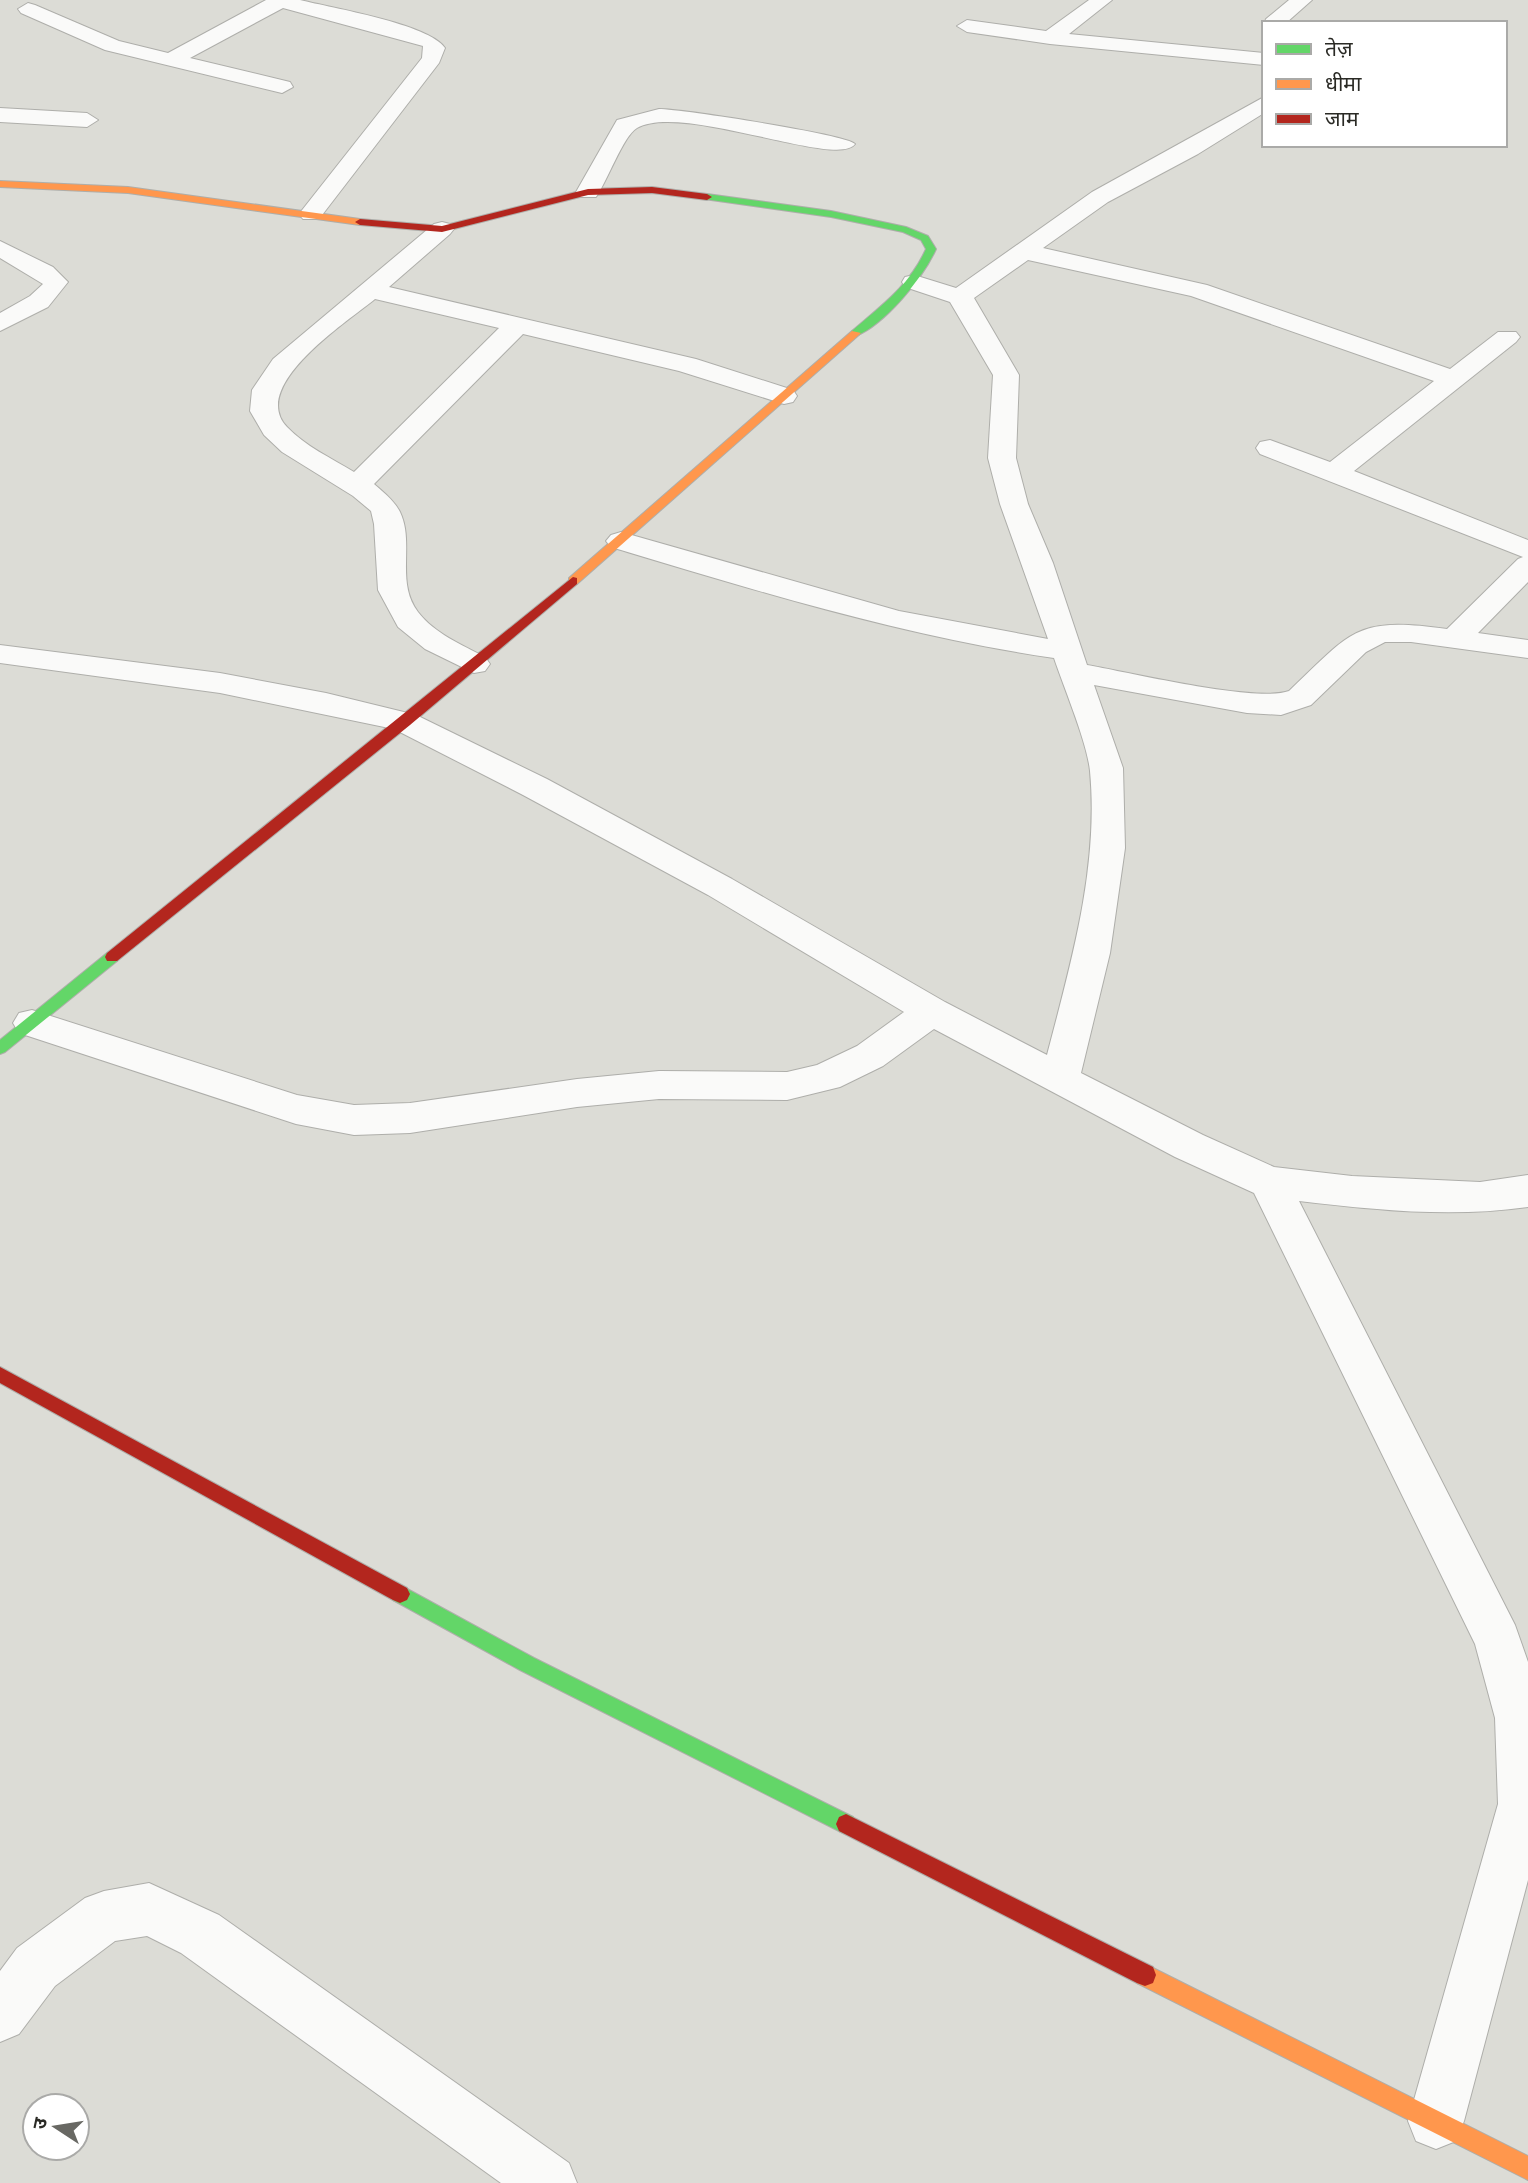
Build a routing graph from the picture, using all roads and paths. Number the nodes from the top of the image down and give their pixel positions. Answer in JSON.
{"nodes":[{"id":1,"x":64,"y":0,"type":"edge"},
{"id":2,"x":1102,"y":0,"type":"edge"},
{"id":3,"x":1302,"y":0,"type":"edge"},
{"id":4,"x":279,"y":1,"type":"edge"},
{"id":5,"x":30,"y":7,"type":"edge"},
{"id":6,"x":1276,"y":21,"type":"edge"},
{"id":7,"x":967,"y":26,"type":"dead end"},
{"id":8,"x":1050,"y":38,"type":"junction"},
{"id":9,"x":1262,"y":57,"type":"edge"},
{"id":10,"x":169,"y":61,"type":"junction"},
{"id":11,"x":282,"y":88,"type":"dead end"},
{"id":12,"x":1262,"y":104,"type":"edge"},
{"id":13,"x":0,"y":115,"type":"edge"},
{"id":14,"x":87,"y":120,"type":"dead end"},
{"id":15,"x":844,"y":144,"type":"dead end"},
{"id":16,"x":0,"y":184,"type":"edge"},
{"id":17,"x":588,"y":192,"type":"junction"},
{"id":18,"x":311,"y":214,"type":"junction"},
{"id":19,"x":442,"y":229,"type":"junction"},
{"id":20,"x":0,"y":248,"type":"edge"},
{"id":21,"x":1021,"y":251,"type":"junction"},
{"id":22,"x":915,"y":282,"type":"junction"},
{"id":23,"x":370,"y":290,"type":"junction"},
{"id":24,"x":959,"y":297,"type":"junction"},
{"id":25,"x":0,"y":323,"type":"edge"},
{"id":26,"x":518,"y":324,"type":"junction"},
{"id":27,"x":1507,"y":337,"type":"dead end"},
{"id":28,"x":1454,"y":379,"type":"junction"},
{"id":29,"x":784,"y":396,"type":"junction"},
{"id":30,"x":1270,"y":448,"type":"dead end"},
{"id":31,"x":1334,"y":474,"type":"junction"},
{"id":32,"x":357,"y":485,"type":"junction"},
{"id":33,"x":621,"y":541,"type":"junction"},
{"id":34,"x":1528,"y":550,"type":"edge"},
{"id":35,"x":1528,"y":565,"type":"edge"},
{"id":36,"x":1454,"y":639,"type":"junction"},
{"id":37,"x":1528,"y":649,"type":"edge"},
{"id":38,"x":0,"y":654,"type":"edge"},
{"id":39,"x":1071,"y":662,"type":"junction"},
{"id":40,"x":474,"y":664,"type":"junction"},
{"id":41,"x":405,"y":722,"type":"junction"},
{"id":42,"x":932,"y":1011,"type":"junction"},
{"id":43,"x":32,"y":1023,"type":"junction"},
{"id":44,"x":0,"y":1048,"type":"edge"},
{"id":45,"x":1060,"y":1079,"type":"junction"},
{"id":46,"x":1269,"y":1182,"type":"junction"},
{"id":47,"x":1528,"y":1191,"type":"edge"},
{"id":48,"x":0,"y":1374,"type":"edge"},
{"id":49,"x":0,"y":2015,"type":"edge"},
{"id":50,"x":1436,"y":2122,"type":"junction"},
{"id":51,"x":1528,"y":2168,"type":"edge"},
{"id":52,"x":549,"y":2183,"type":"edge"}],
"edges":[{"from":1,"to":5,"type":"street"},
{"from":2,"to":8,"type":"street"},
{"from":3,"to":6,"type":"street"},
{"from":4,"to":10,"type":"street"},
{"from":4,"to":18,"type":"street"},
{"from":5,"to":10,"type":"street"},
{"from":7,"to":8,"type":"street"},
{"from":8,"to":9,"type":"street"},
{"from":10,"to":11,"type":"street"},
{"from":12,"to":21,"type":"street"},
{"from":13,"to":14,"type":"street"},
{"from":15,"to":17,"type":"street"},
{"from":16,"to":18,"type":"street"},
{"from":17,"to":19,"type":"street"},
{"from":17,"to":22,"type":"street"},
{"from":18,"to":19,"type":"street"},
{"from":19,"to":23,"type":"street"},
{"from":20,"to":25,"type":"street"},
{"from":21,"to":24,"type":"street"},
{"from":21,"to":28,"type":"street"},
{"from":22,"to":24,"type":"street"},
{"from":22,"to":29,"type":"street"},
{"from":23,"to":26,"type":"street"},
{"from":23,"to":32,"type":"street"},
{"from":24,"to":39,"type":"street"},
{"from":26,"to":29,"type":"street"},
{"from":26,"to":32,"type":"street"},
{"from":27,"to":28,"type":"street"},
{"from":28,"to":31,"type":"street"},
{"from":29,"to":33,"type":"street"},
{"from":30,"to":31,"type":"street"},
{"from":31,"to":34,"type":"street"},
{"from":32,"to":40,"type":"street"},
{"from":33,"to":39,"type":"street"},
{"from":33,"to":40,"type":"street"},
{"from":35,"to":36,"type":"street"},
{"from":36,"to":37,"type":"street"},
{"from":36,"to":39,"type":"street"},
{"from":38,"to":41,"type":"street"},
{"from":39,"to":45,"type":"street"},
{"from":40,"to":41,"type":"street"},
{"from":41,"to":42,"type":"street"},
{"from":41,"to":43,"type":"street"},
{"from":42,"to":43,"type":"street"},
{"from":42,"to":45,"type":"street"},
{"from":43,"to":44,"type":"street"},
{"from":45,"to":46,"type":"street"},
{"from":46,"to":47,"type":"street"},
{"from":46,"to":50,"type":"street"},
{"from":48,"to":50,"type":"street"},
{"from":49,"to":52,"type":"street"},
{"from":50,"to":51,"type":"street"}]}
